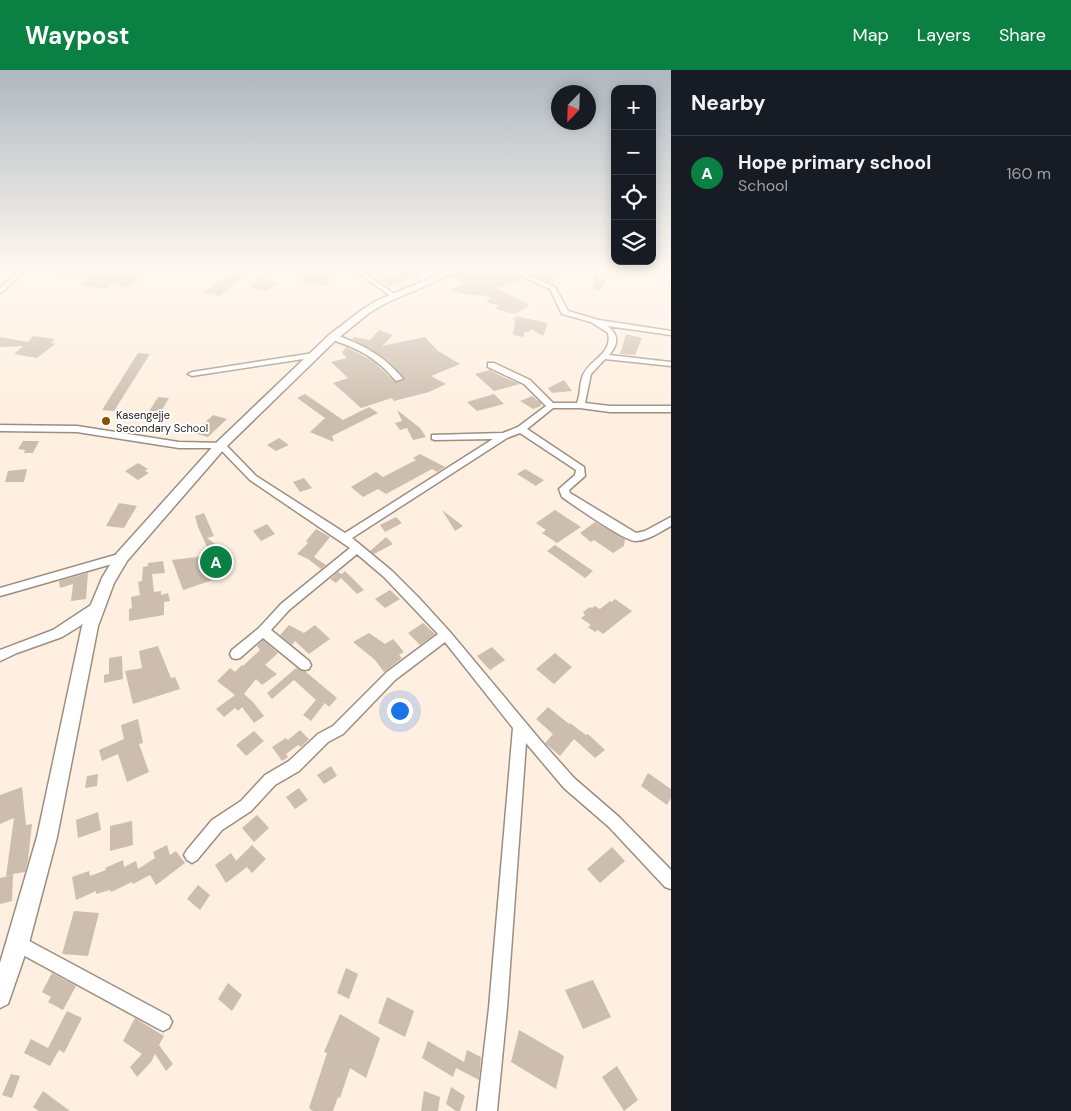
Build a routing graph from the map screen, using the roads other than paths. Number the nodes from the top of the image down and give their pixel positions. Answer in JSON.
{"nodes":[{"id":1,"x":358,"y":318,"type":"edge"},
{"id":2,"x":585,"y":318,"type":"edge"},
{"id":3,"x":594,"y":320,"type":"junction"},
{"id":4,"x":670,"y":333,"type":"edge"},
{"id":5,"x":334,"y":337,"type":"junction"},
{"id":6,"x":314,"y":355,"type":"junction"},
{"id":7,"x":604,"y":358,"type":"junction"},
{"id":8,"x":671,"y":364,"type":"edge"},
{"id":9,"x":491,"y":365,"type":"dead end"},
{"id":10,"x":192,"y":374,"type":"dead end"},
{"id":11,"x":399,"y":379,"type":"dead end"},
{"id":12,"x":580,"y":405,"type":"junction"},
{"id":13,"x":551,"y":406,"type":"junction"},
{"id":14,"x":671,"y":409,"type":"edge"},
{"id":15,"x":0,"y":428,"type":"edge"},
{"id":16,"x":521,"y":429,"type":"junction"},
{"id":17,"x":504,"y":436,"type":"junction"},
{"id":18,"x":435,"y":437,"type":"dead end"},
{"id":19,"x":221,"y":445,"type":"junction"},
{"id":20,"x":671,"y":521,"type":"edge"},
{"id":21,"x":345,"y":538,"type":"junction"},
{"id":22,"x":358,"y":548,"type":"junction"},
{"id":23,"x":122,"y":557,"type":"junction"},
{"id":24,"x":0,"y":592,"type":"edge"},
{"id":25,"x":99,"y":605,"type":"junction"},
{"id":26,"x":264,"y":631,"type":"junction"},
{"id":27,"x":446,"y":635,"type":"junction"},
{"id":28,"x":236,"y":654,"type":"dead end"},
{"id":29,"x":0,"y":656,"type":"edge"},
{"id":30,"x":305,"y":665,"type":"dead end"},
{"id":31,"x":520,"y":728,"type":"junction"},
{"id":32,"x":192,"y":855,"type":"dead end"},
{"id":33,"x":671,"y":881,"type":"edge"},
{"id":34,"x":18,"y":943,"type":"junction"},
{"id":35,"x":0,"y":996,"type":"edge"},
{"id":36,"x":163,"y":1022,"type":"dead end"},
{"id":37,"x":487,"y":1111,"type":"edge"}],
"edges":[{"from":1,"to":5,"type":"street"},
{"from":2,"to":3,"type":"street"},
{"from":3,"to":4,"type":"street"},
{"from":3,"to":7,"type":"street"},
{"from":5,"to":6,"type":"street"},
{"from":5,"to":11,"type":"street"},
{"from":6,"to":10,"type":"street"},
{"from":6,"to":19,"type":"street"},
{"from":7,"to":8,"type":"street"},
{"from":7,"to":12,"type":"street"},
{"from":9,"to":13,"type":"street"},
{"from":12,"to":13,"type":"street"},
{"from":12,"to":14,"type":"street"},
{"from":13,"to":16,"type":"street"},
{"from":15,"to":19,"type":"street"},
{"from":16,"to":17,"type":"street"},
{"from":16,"to":20,"type":"street"},
{"from":17,"to":18,"type":"street"},
{"from":17,"to":21,"type":"street"},
{"from":19,"to":21,"type":"street"},
{"from":19,"to":23,"type":"street"},
{"from":21,"to":22,"type":"street"},
{"from":22,"to":26,"type":"street"},
{"from":22,"to":27,"type":"street"},
{"from":23,"to":24,"type":"street"},
{"from":23,"to":25,"type":"street"},
{"from":25,"to":29,"type":"street"},
{"from":25,"to":34,"type":"street"},
{"from":26,"to":28,"type":"street"},
{"from":26,"to":30,"type":"street"},
{"from":27,"to":31,"type":"street"},
{"from":27,"to":32,"type":"street"},
{"from":31,"to":33,"type":"street"},
{"from":31,"to":37,"type":"street"},
{"from":34,"to":35,"type":"street"},
{"from":34,"to":36,"type":"street"}]}
